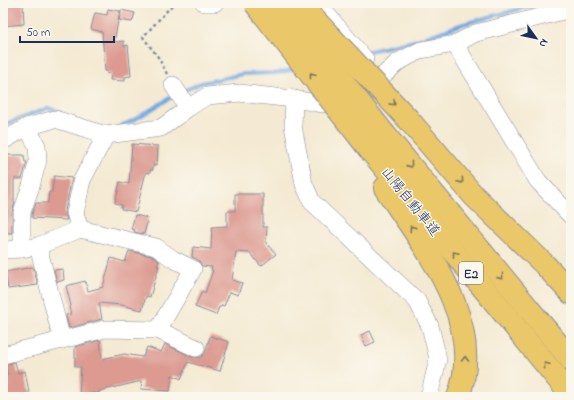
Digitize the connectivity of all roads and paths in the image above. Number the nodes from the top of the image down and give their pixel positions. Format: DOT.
graph roads {
  1 [pos="174,3"];
  2 [pos="204,3"];
  3 [pos="215,3"];
  4 [pos="255,3"];
  5 [pos="281,3"];
  6 [pos="299,3"];
  7 [pos="318,3"];
  8 [pos="571,9"];
  9 [pos="455,44"];
  10 [pos="381,78"];
  11 [pos="173,85"];
  12 [pos="294,99"];
  13 [pos="188,108"];
  14 [pos="27,127"];
  15 [pos="106,135"];
  16 [pos="3,141"];
  17 [pos="366,152"];
  18 [pos="571,216"];
  19 [pos="80,229"];
  20 [pos="30,248"];
  21 [pos="3,250"];
  22 [pos="545,265"];
  23 [pos="571,284"];
  24 [pos="571,293"];
  25 [pos="158,330"];
  26 [pos="62,340"];
  27 [pos="196,348"];
  28 [pos="3,355"];
  29 [pos="571,360"];
  30 [pos="571,395"];
  31 [pos="429,397"];
  32 [pos="458,397"];
  1 -- 11 [label="path"];
  2 -- 3 [label="street"];
  17 -- 4 [label="highway, 山陽自動車道 / E2, one-way, bridge"];
  5 -- 29 [label="highway, 山陽自動車道 / E2, one-way, bridge"];
  6 -- 22 [label="highway, one-way, bridge"];
  7 -- 10 [label="street"];
  8 -- 9 [label="street"];
  9 -- 10 [label="street"];
  9 -- 18 [label="street"];
  10 -- 12 [label="street"];
  11 -- 13 [label="street"];
  12 -- 13 [label="street"];
  12 -- 31 [label="street"];
  13 -- 15 [label="street"];
  14 -- 15 [label="street"];
  14 -- 16 [label="street"];
  14 -- 20 [label="street"];
  15 -- 19 [label="street"];
  30 -- 17 [label="highway, 山陽自動車道 / E2, one-way"];
  32 -- 17 [label="highway, one-way"];
  19 -- 20 [label="street"];
  19 -- 25 [label="street"];
  20 -- 21 [label="street"];
  20 -- 26 [label="street"];
  22 -- 23 [label="highway"];
  22 -- 24 [label="highway"];
  25 -- 26 [label="street"];
  25 -- 27 [label="street"];
  26 -- 28 [label="street"];
}
